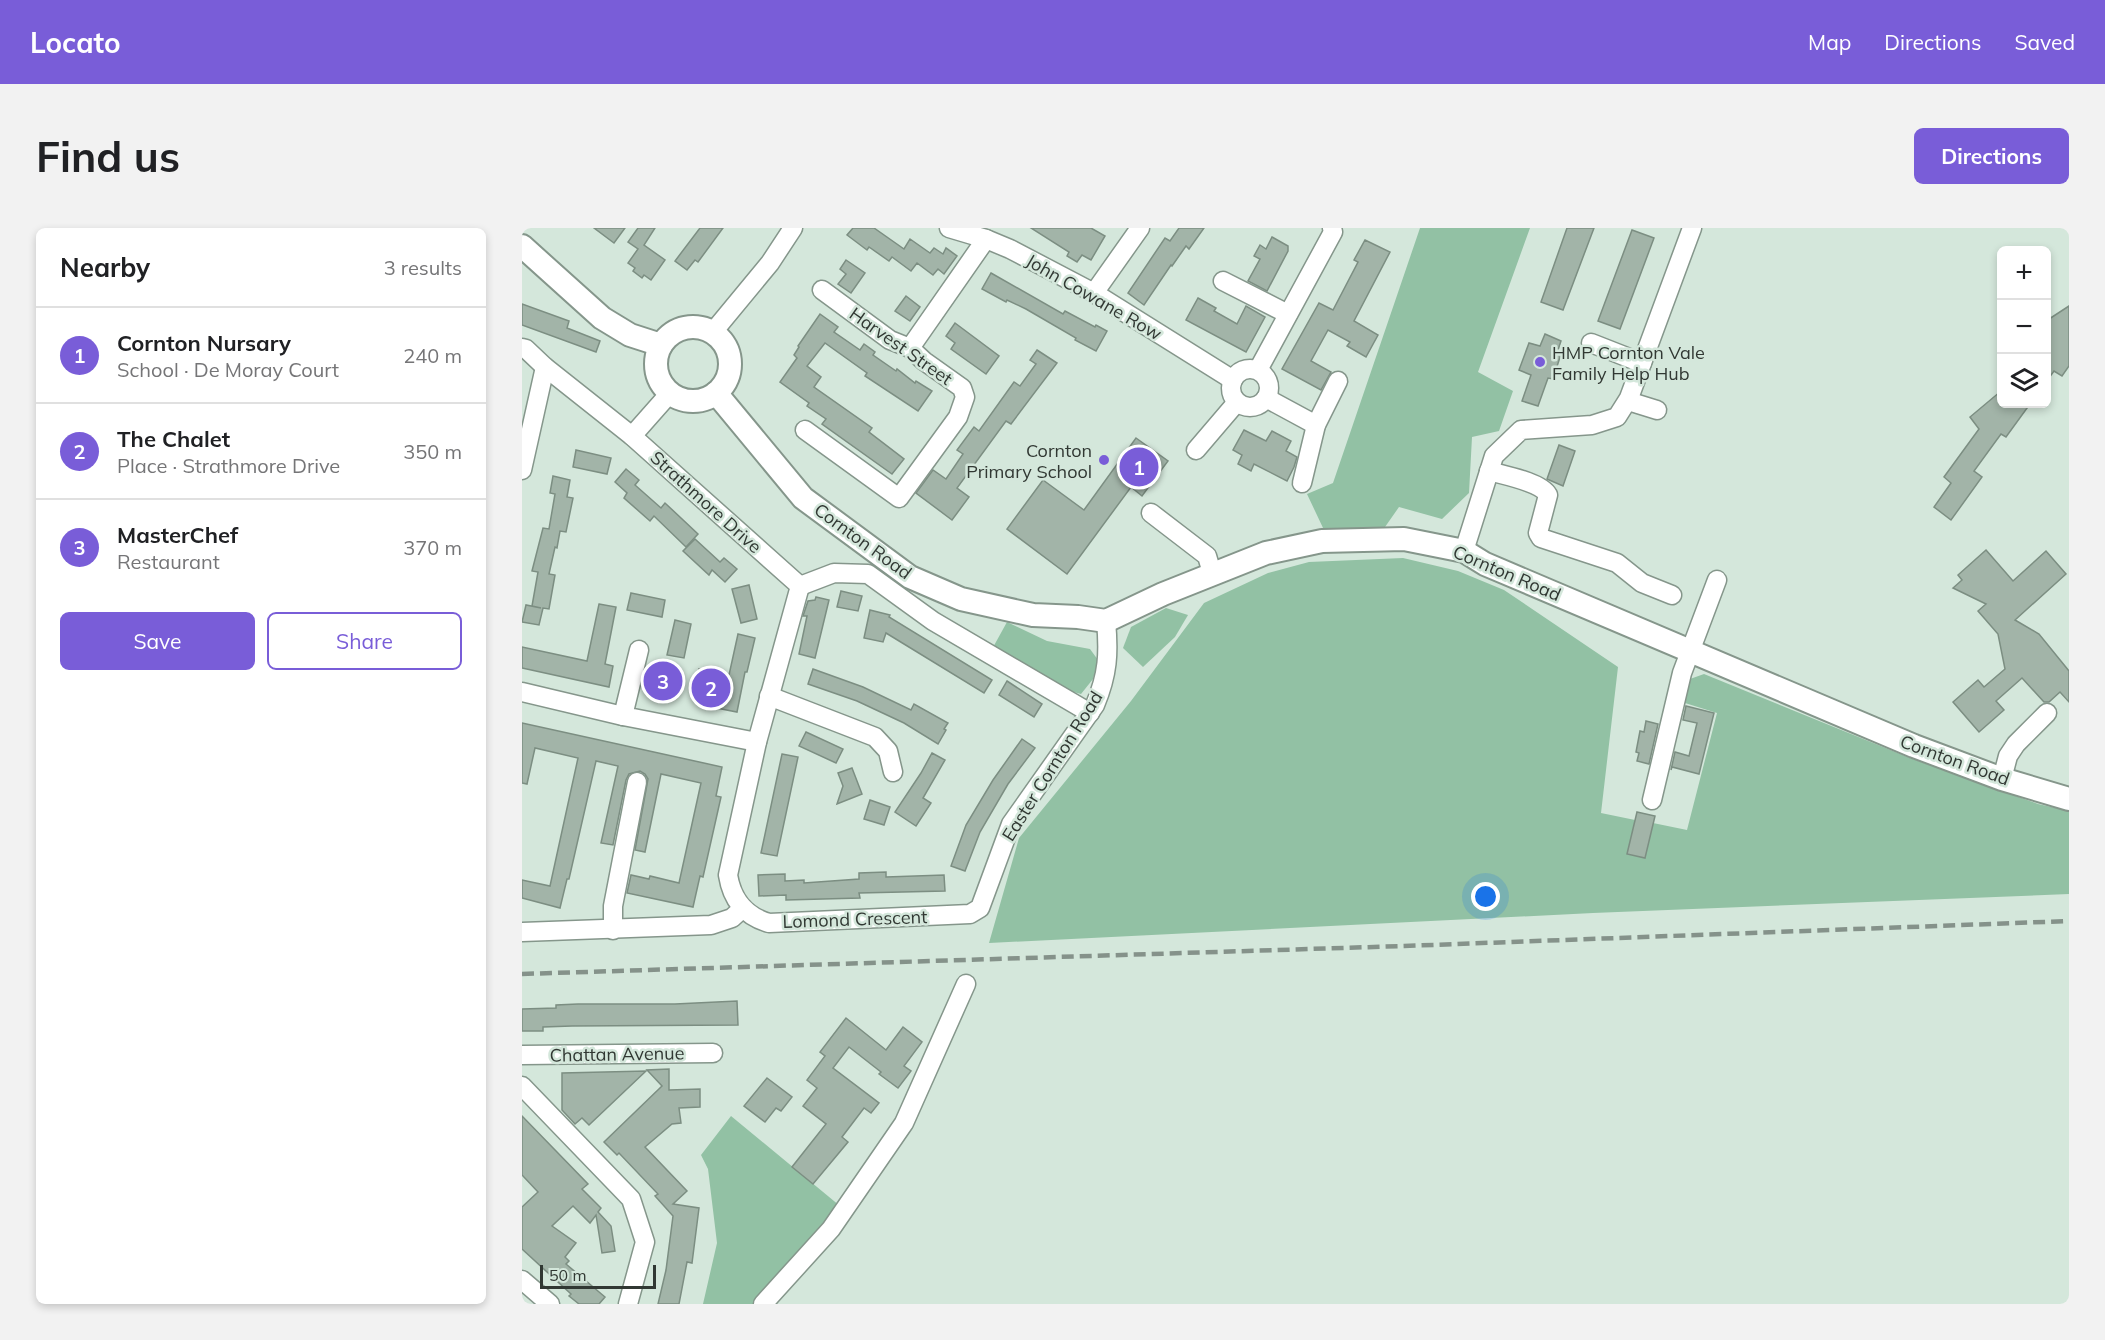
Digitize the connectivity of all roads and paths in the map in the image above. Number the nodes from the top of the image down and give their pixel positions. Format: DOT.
graph roads {
  1 [pos="793,228"];
  2 [pos="949,228"];
  3 [pos="1140,228"];
  4 [pos="1332,228"];
  5 [pos="1692,228"];
  6 [pos="986,238"];
  7 [pos="522,246"];
  8 [pos="1223,282"];
  9 [pos="822,290"];
  10 [pos="1094,293"];
  11 [pos="1288,314"];
  12 [pos="713,333"];
  13 [pos="1591,343"];
  14 [pos="661,345"];
  15 [pos="522,348"];
  16 [pos="910,348"];
  17 [pos="1642,363"];
  18 [pos="545,367"];
  19 [pos="1258,370"];
  20 [pos="1233,380"];
  21 [pos="1338,381"];
  22 [pos="670,393"];
  23 [pos="716,393"];
  24 [pos="1266,398"];
  25 [pos="1628,401"];
  26 [pos="1237,402"];
  27 [pos="1657,410"];
  28 [pos="1316,425"];
  29 [pos="805,430"];
  30 [pos="632,436"];
  31 [pos="1196,450"];
  32 [pos="522,470"];
  33 [pos="1489,471"];
  34 [pos="1302,483"];
  35 [pos="1151,513"];
  36 [pos="1464,551"];
  37 [pos="1212,573"];
  38 [pos="1717,580"];
  39 [pos="800,585"];
  40 [pos="1672,595"];
  41 [pos="1106,621"];
  42 [pos="639,650"];
  43 [pos="1690,652"];
  44 [pos="522,692"];
  45 [pos="770,696"];
  46 [pos="1089,713"];
  47 [pos="2047,713"];
  48 [pos="623,716"];
  49 [pos="757,742"];
  50 [pos="893,772"];
  51 [pos="2002,779"];
  52 [pos="637,782"];
  53 [pos="2069,799"];
  54 [pos="1652,800"];
  55 [pos="743,908"];
  56 [pos="980,908"];
  57 [pos="614,930"];
  58 [pos="522,932"];
  59 [pos="966,984"];
  60 [pos="713,1053"];
  61 [pos="522,1055"];
  62 [pos="522,1086"];
  63 [pos="522,1280"];
  64 [pos="550,1304"];
  65 [pos="628,1304"];
  66 [pos="763,1304"];
  1 -- 12 [label="street"];
  2 -- 6 [label="street, John Cowane Row"];
  3 -- 10 [label="street"];
  4 -- 11 [label="street"];
  5 -- 17 [label="street"];
  6 -- 10 [label="street, John Cowane Row"];
  6 -- 16 [label="street"];
  7 -- 14 [label="main road"];
  8 -- 11 [label="street"];
  9 -- 16 [label="street, Harvest Street"];
  10 -- 20 [label="street, John Cowane Row"];
  11 -- 19 [label="street"];
  12 -- 14 [label="main road"];
  12 -- 23 [label="main road"];
  13 -- 17 [label="street"];
  14 -- 22 [label="main road"];
  15 -- 18 [label="street, Strathmore Drive"];
  16 -- 29 [label="street, Harvest Street"];
  17 -- 25 [label="street"];
  18 -- 30 [label="street, Strathmore Drive"];
  18 -- 32 [label="street"];
  19 -- 20 [label="street"];
  19 -- 24 [label="street"];
  20 -- 26 [label="street"];
  21 -- 28 [label="street"];
  22 -- 23 [label="main road"];
  22 -- 30 [label="street"];
  23 -- 41 [label="main road, Cornton Road"];
  24 -- 26 [label="street"];
  24 -- 28 [label="street"];
  25 -- 27 [label="street"];
  25 -- 33 [label="street"];
  26 -- 31 [label="street"];
  28 -- 34 [label="street"];
  30 -- 39 [label="street, Strathmore Drive"];
  33 -- 36 [label="street"];
  33 -- 40 [label="street"];
  35 -- 37 [label="street"];
  36 -- 37 [label="main road, Cornton Road"];
  36 -- 43 [label="main road, Cornton Road"];
  37 -- 41 [label="main road, Cornton Road"];
  38 -- 43 [label="street"];
  39 -- 45 [label="street"];
  39 -- 46 [label="street"];
  41 -- 46 [label="street, Easter Cornton Road"];
  42 -- 48 [label="street"];
  43 -- 51 [label="main road, Cornton Road"];
  43 -- 54 [label="street"];
  44 -- 48 [label="street"];
  45 -- 49 [label="street"];
  45 -- 50 [label="street"];
  46 -- 56 [label="street, Easter Cornton Road"];
  47 -- 51 [label="street"];
  48 -- 49 [label="street"];
  49 -- 55 [label="street"];
  51 -- 53 [label="main road, Cornton Road"];
  52 -- 57 [label="street"];
  55 -- 56 [label="street, Lomond Crescent"];
  55 -- 57 [label="street"];
  57 -- 58 [label="street"];
  59 -- 66 [label="street"];
  60 -- 61 [label="street, Chattan Avenue"];
  62 -- 65 [label="street"];
  63 -- 64 [label="street"];
}
